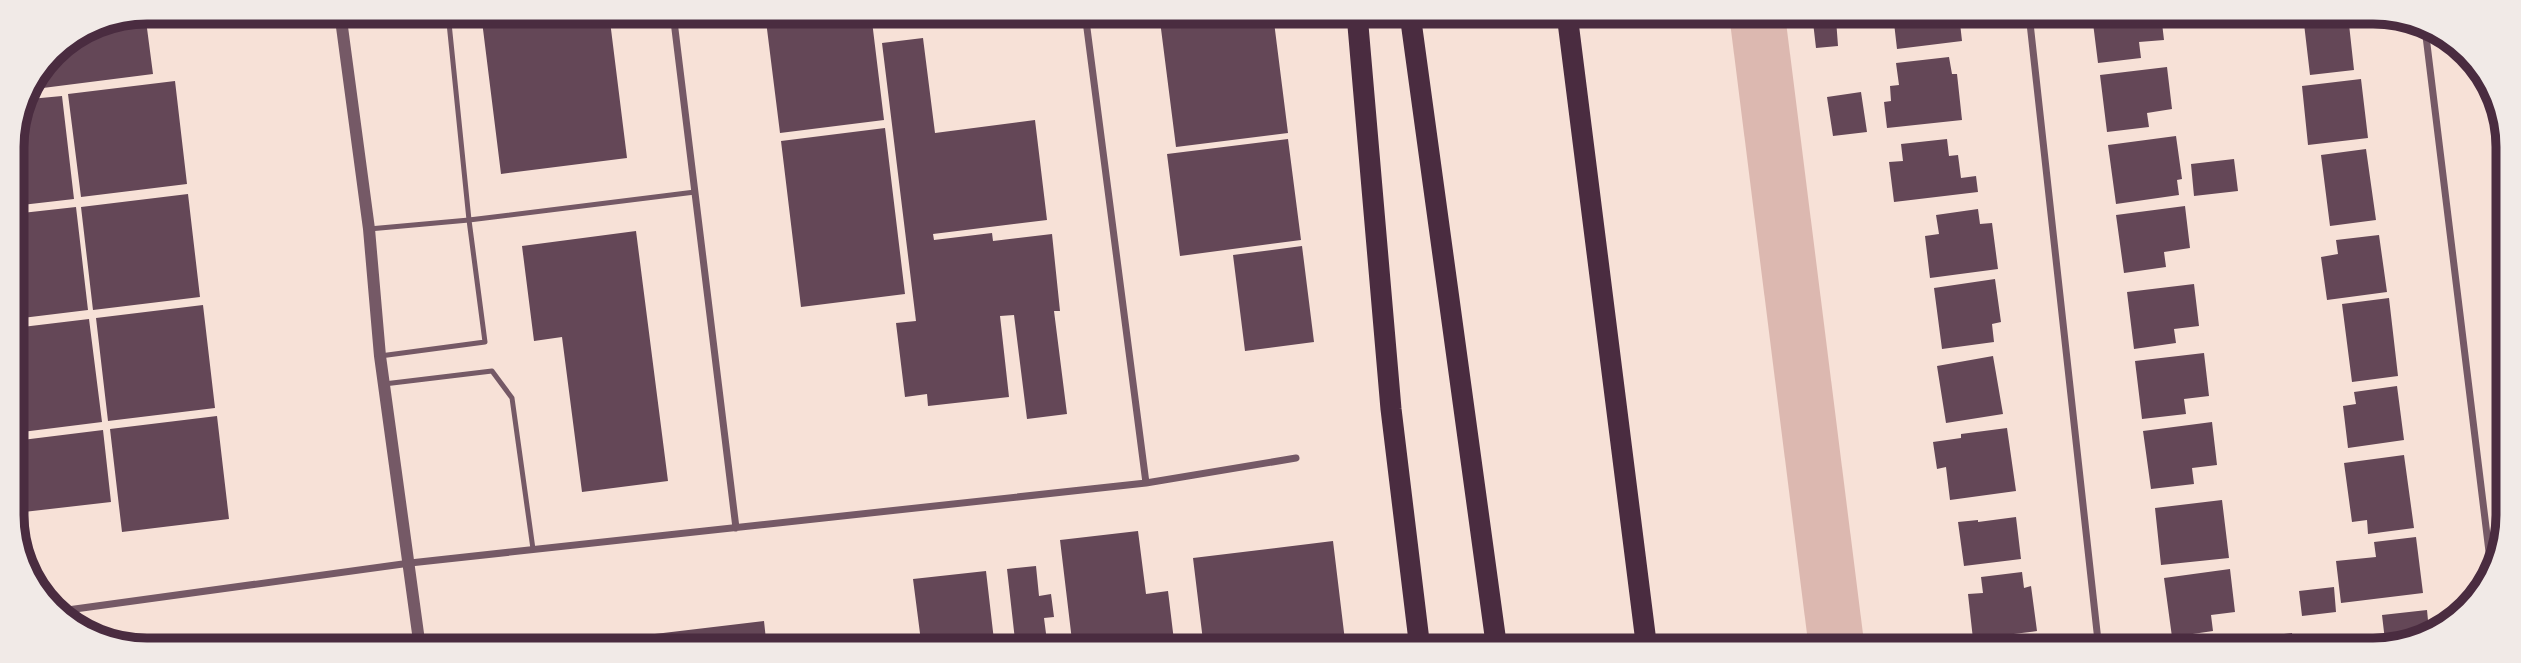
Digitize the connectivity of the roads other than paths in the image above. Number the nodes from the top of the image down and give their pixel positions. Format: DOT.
graph roads {
  1 [pos="342,24"];
  2 [pos="449,24"];
  3 [pos="674,24"];
  4 [pos="1086,24"];
  5 [pos="1358,24"];
  6 [pos="1411,24"];
  7 [pos="1568,24"];
  8 [pos="2030,24"];
  9 [pos="2426,37"];
  10 [pos="695,192"];
  11 [pos="468,220"];
  12 [pos="369,229"];
  13 [pos="380,356"];
  14 [pos="384,384"];
  15 [pos="1296,458"];
  16 [pos="1146,482"];
  17 [pos="736,528"];
  18 [pos="533,550"];
  19 [pos="2489,555"];
  20 [pos="410,563"];
  21 [pos="69,610"];
  22 [pos="419,638"];
  23 [pos="1419,638"];
  24 [pos="1495,638"];
  25 [pos="1645,638"];
  26 [pos="2098,638"];
  1 -- 12 [label="street"];
  2 -- 11 [label="lane"];
  3 -- 10 [label="street"];
  4 -- 16 [label="street"];
  5 -- 23 [label="highway"];
  6 -- 24 [label="highway"];
  7 -- 25 [label="highway"];
  8 -- 26 [label="street"];
  9 -- 19 [label="street"];
  10 -- 11 [label="lane"];
  10 -- 17 [label="street"];
  11 -- 12 [label="lane"];
  11 -- 13 [label="lane"];
  12 -- 13 [label="street"];
  13 -- 14 [label="street"];
  14 -- 18 [label="lane"];
  14 -- 20 [label="street"];
  15 -- 16 [label="street"];
  16 -- 17 [label="street"];
  17 -- 18 [label="street"];
  18 -- 20 [label="street"];
  20 -- 21 [label="street"];
  20 -- 22 [label="street"];
}
